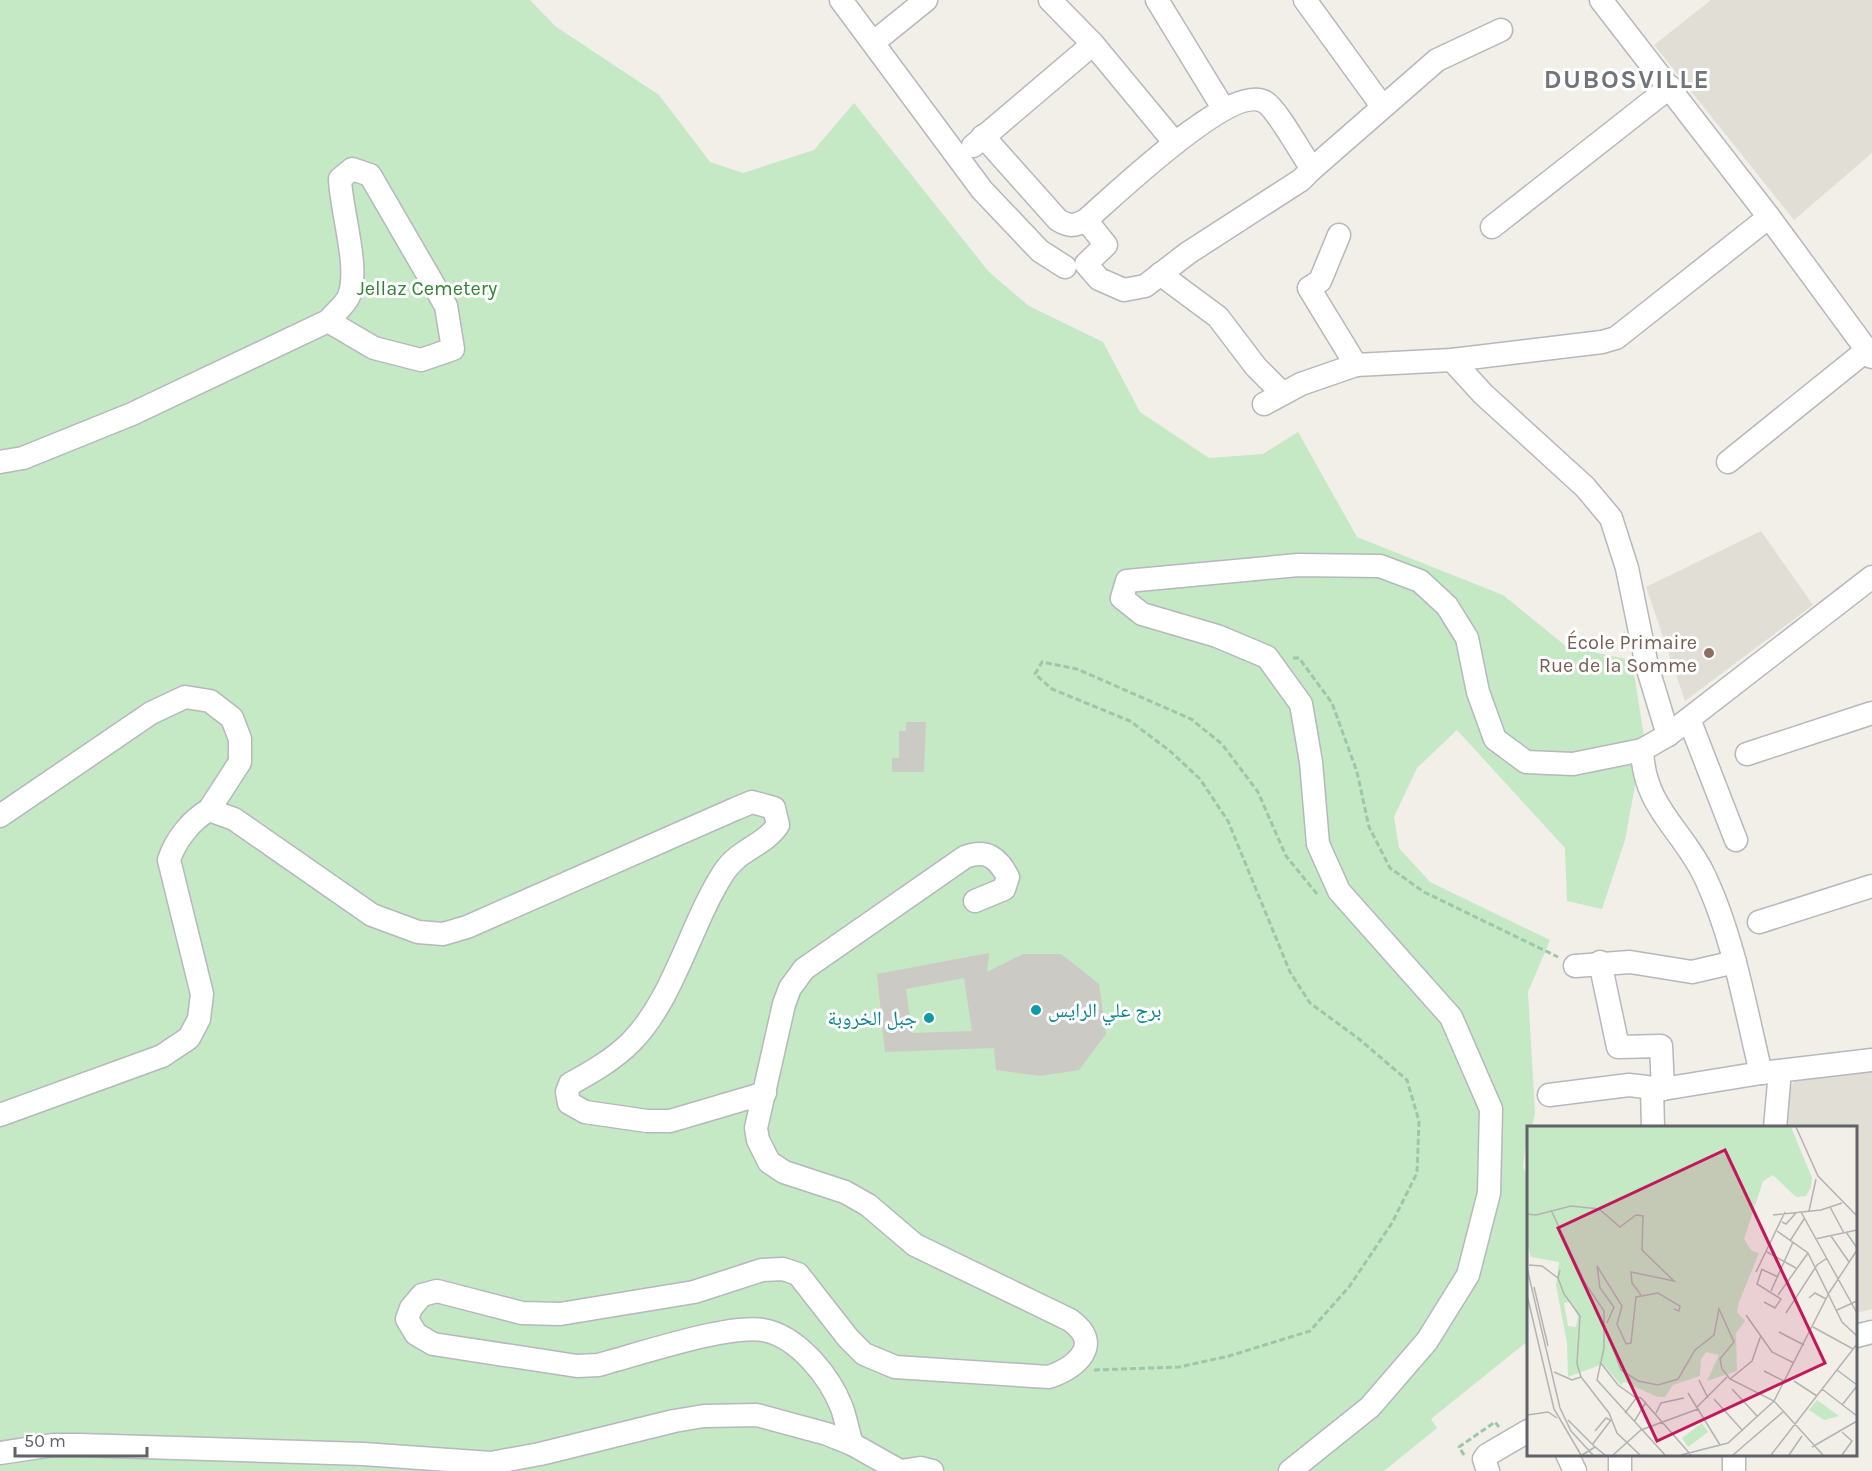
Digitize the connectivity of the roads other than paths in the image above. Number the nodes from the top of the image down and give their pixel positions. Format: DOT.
graph roads {
  1 [pos="841,0"];
  2 [pos="926,0"];
  3 [pos="1050,0"];
  4 [pos="1156,0"];
  5 [pos="1305,0"];
  6 [pos="1601,0"];
  7 [pos="1501,30"];
  8 [pos="874,42"];
  9 [pos="1093,44"];
  10 [pos="1670,87"];
  11 [pos="1382,106"];
  12 [pos="1223,108"];
  13 [pos="983,136"];
  14 [pos="1175,143"];
  15 [pos="959,159"];
  16 [pos="1312,170"];
  17 [pos="1768,217"];
  18 [pos="1086,220"];
  19 [pos="1492,227"];
  20 [pos="1339,235"];
  21 [pos="1065,267"];
  22 [pos="1160,274"];
  23 [pos="328,321"];
  24 [pos="1869,353"];
  25 [pos="1452,360"];
  26 [pos="1356,365"];
  27 [pos="0,462"];
  28 [pos="1728,462"];
  29 [pos="1872,577"];
  30 [pos="1872,713"];
  31 [pos="1689,719"];
  32 [pos="1668,735"];
  33 [pos="1642,750"];
  34 [pos="1747,754"];
  35 [pos="208,810"];
  36 [pos="0,816"];
  37 [pos="1736,840"];
  38 [pos="1872,886"];
  39 [pos="975,901"];
  40 [pos="1759,922"];
  41 [pos="1600,962"];
  42 [pos="1735,962"];
  43 [pos="1575,966"];
  44 [pos="1872,1060"];
  45 [pos="1770,1072"];
  46 [pos="1658,1088"];
  47 [pos="765,1093"];
  48 [pos="1549,1095"];
  49 [pos="0,1113"];
  50 [pos="1653,1126"];
  51 [pos="1775,1126"];
  52 [pos="1872,1332"];
  53 [pos="1857,1336"];
  54 [pos="1527,1432"];
  55 [pos="852,1444"];
  56 [pos="0,1453"];
  57 [pos="1568,1456"];
  58 [pos="901,1471"];
  59 [pos="932,1471"];
  60 [pos="1290,1471"];
  61 [pos="1488,1471"];
  62 [pos="1575,1471"];
  1 -- 8 [label="street"];
  2 -- 8 [label="street"];
  3 -- 9 [label="street"];
  4 -- 12 [label="street"];
  5 -- 11 [label="street"];
  6 -- 10 [label="street"];
  7 -- 11 [label="street"];
  8 -- 15 [label="street"];
  9 -- 13 [label="street"];
  9 -- 14 [label="street"];
  10 -- 17 [label="street"];
  10 -- 19 [label="street"];
  11 -- 16 [label="street"];
  12 -- 14 [label="street"];
  12 -- 16 [label="street"];
  13 -- 15 [label="street"];
  13 -- 18 [label="street"];
  14 -- 18 [label="street"];
  15 -- 21 [label="street"];
  16 -- 22 [label="street"];
  17 -- 24 [label="street"];
  17 -- 25 [label="street"];
  18 -- 22 [label="street"];
  20 -- 26 [label="street"];
  22 -- 26 [label="street"];
  23 -- 23 [label="street"];
  23 -- 27 [label="street"];
  24 -- 28 [label="street"];
  25 -- 26 [label="street"];
  25 -- 32 [label="street"];
  29 -- 31 [label="street"];
  30 -- 34 [label="street"];
  31 -- 32 [label="street"];
  31 -- 37 [label="street"];
  32 -- 33 [label="street"];
  33 -- 42 [label="street"];
  33 -- 60 [label="street"];
  35 -- 36 [label="street"];
  35 -- 47 [label="street"];
  35 -- 49 [label="street"];
  38 -- 40 [label="street"];
  39 -- 47 [label="street"];
  41 -- 42 [label="street"];
  41 -- 43 [label="street"];
  41 -- 46 [label="street"];
  42 -- 45 [label="street"];
  44 -- 45 [label="street"];
  45 -- 46 [label="street"];
  45 -- 51 [label="street"];
  46 -- 48 [label="street"];
  46 -- 50 [label="street"];
  47 -- 55 [label="street"];
  52 -- 53 [label="street"];
  54 -- 61 [label="street"];
  55 -- 56 [label="street"];
  55 -- 58 [label="street"];
  57 -- 62 [label="street"];
  58 -- 59 [label="street"];
}
